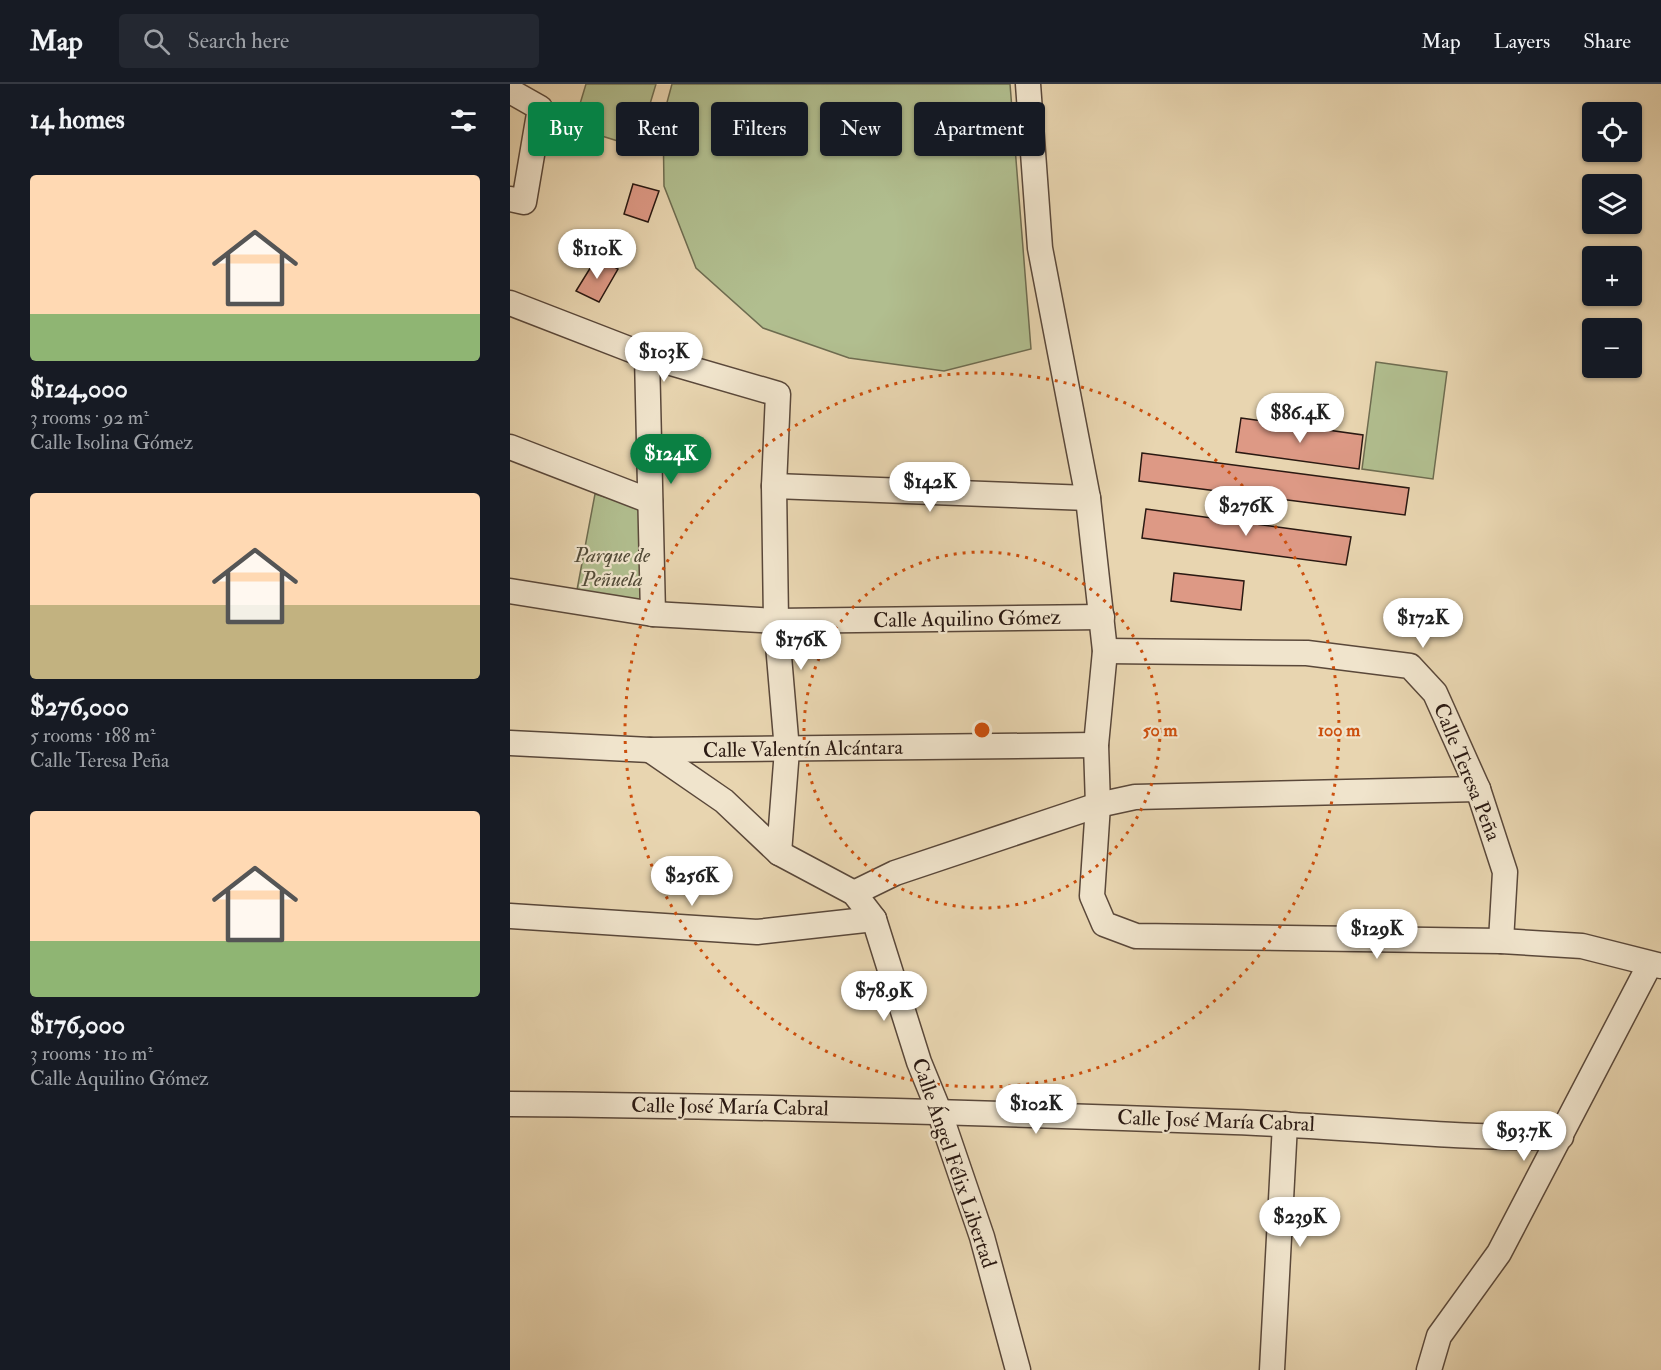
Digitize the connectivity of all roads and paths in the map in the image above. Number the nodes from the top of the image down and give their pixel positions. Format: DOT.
graph roads {
  1 [pos="1028,84"];
  2 [pos="510,91"];
  3 [pos="510,198"];
  4 [pos="510,303"];
  5 [pos="647,356"];
  6 [pos="510,447"];
  7 [pos="774,486"];
  8 [pos="1088,498"];
  9 [pos="650,501"];
  10 [pos="510,591"];
  11 [pos="653,614"];
  12 [pos="1102,617"];
  13 [pos="776,621"];
  14 [pos="1106,651"];
  15 [pos="510,743"];
  16 [pos="1096,745"];
  17 [pos="650,750"];
  18 [pos="787,750"];
  19 [pos="1478,789"];
  20 [pos="1098,805"];
  21 [pos="779,853"];
  22 [pos="854,893"];
  23 [pos="510,916"];
  24 [pos="874,920"];
  25 [pos="1501,941"];
  26 [pos="1656,965"];
  27 [pos="510,1104"];
  28 [pos="939,1111"];
  29 [pos="1285,1124"];
  30 [pos="1561,1137"];
  31 [pos="1018,1370"];
  32 [pos="1272,1370"];
  33 [pos="1429,1370"];
  1 -- 8 [label="street"];
  2 -- 3 [label="street"];
  4 -- 5 [label="street"];
  5 -- 7 [label="street"];
  5 -- 9 [label="street"];
  6 -- 9 [label="street"];
  7 -- 8 [label="street"];
  7 -- 13 [label="street"];
  8 -- 12 [label="street"];
  9 -- 11 [label="street"];
  10 -- 11 [label="street, Calle Aquilino Gómez"];
  11 -- 13 [label="street, Calle Aquilino Gómez"];
  12 -- 13 [label="street, Calle Aquilino Gómez"];
  12 -- 14 [label="street"];
  13 -- 18 [label="street"];
  14 -- 16 [label="street"];
  14 -- 19 [label="street, Calle Teresa Peña"];
  15 -- 17 [label="street, Calle Valentín Alcántara"];
  16 -- 18 [label="street, Calle Valentín Alcántara"];
  16 -- 20 [label="street"];
  17 -- 18 [label="street, Calle Valentín Alcántara"];
  17 -- 21 [label="street, Calle Ángel Félix Libertad"];
  18 -- 21 [label="street"];
  19 -- 20 [label="street"];
  19 -- 25 [label="street, Calle Teresa Peña"];
  20 -- 22 [label="street"];
  20 -- 25 [label="street"];
  21 -- 22 [label="street, Calle Ángel Félix Libertad"];
  22 -- 24 [label="street, Calle Ángel Félix Libertad"];
  23 -- 24 [label="street"];
  24 -- 28 [label="street, Calle Ángel Félix Libertad"];
  25 -- 26 [label="street"];
  26 -- 30 [label="street"];
  27 -- 28 [label="street, Calle José María Cabral"];
  28 -- 29 [label="street, Calle José María Cabral"];
  28 -- 31 [label="street, Calle Ángel Félix Libertad"];
  29 -- 30 [label="street, Calle José María Cabral"];
  29 -- 32 [label="street"];
  30 -- 33 [label="street"];
}
